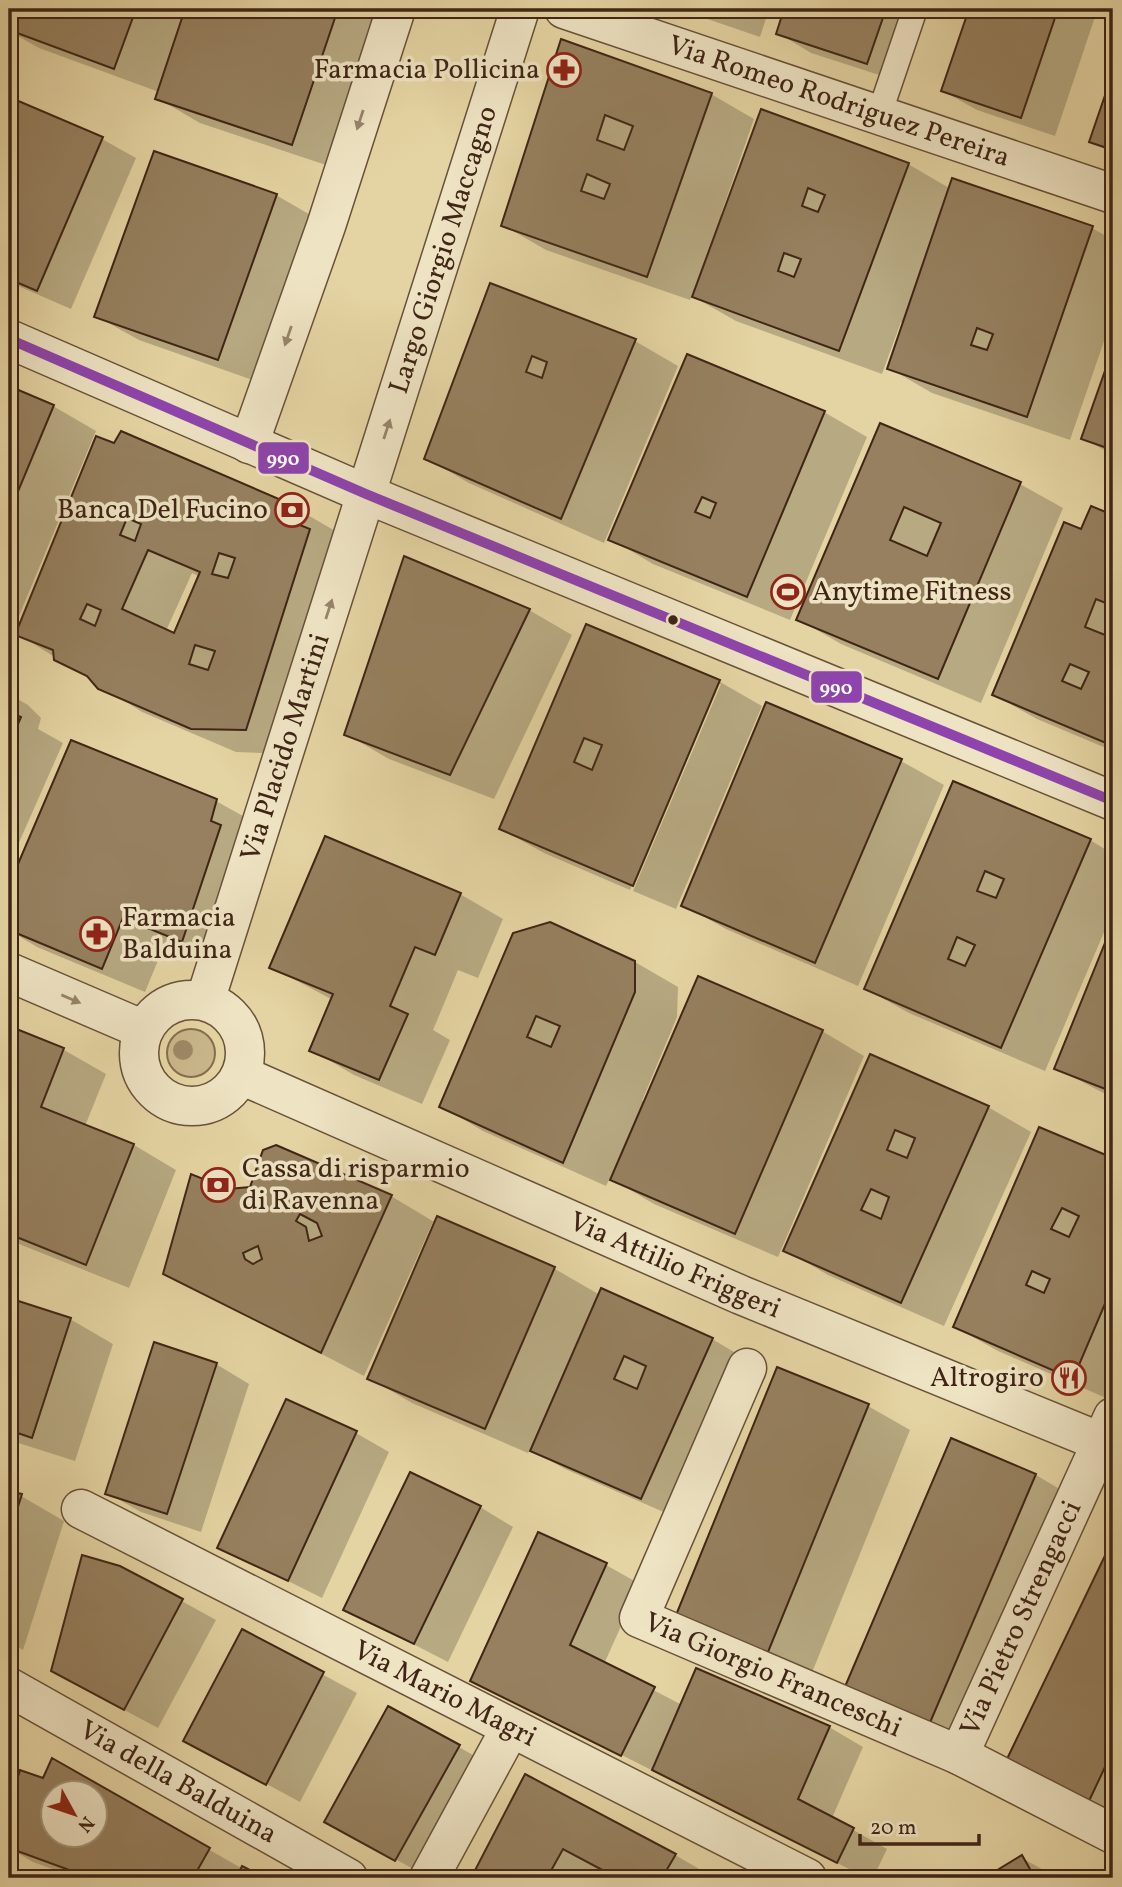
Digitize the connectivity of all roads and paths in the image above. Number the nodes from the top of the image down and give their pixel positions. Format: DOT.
graph roads {
  1 [pos="396,9"];
  2 [pos="520,9"];
  3 [pos="564,9"];
  4 [pos="915,9"];
  5 [pos="880,116"];
  6 [pos="1113,194"];
  7 [pos="9,339"];
  8 [pos="249,444"];
  9 [pos="366,494"];
  10 [pos="1113,801"];
  11 [pos="9,972"];
  12 [pos="205,1001"];
  13 [pos="144,1030"];
  14 [pos="241,1074"];
  15 [pos="747,1368"];
  16 [pos="1110,1436"];
  17 [pos="81,1509"];
  18 [pos="9,1687"];
  19 [pos="510,1728"];
  20 [pos="959,1755"];
  21 [pos="1113,1833"];
  22 [pos="348,1878"];
  23 [pos="429,1878"];
  24 [pos="807,1878"];
  1 -- 8 [label="street, one-way"];
  9 -- 2 [label="street, Largo Giorgio Maccagno, one-way"];
  3 -- 5 [label="street, Via Romeo Rodriguez Pereira"];
  4 -- 5 [label="lane"];
  5 -- 6 [label="street, Via Romeo Rodriguez Pereira"];
  7 -- 8 [label="street"];
  8 -- 9 [label="street"];
  9 -- 10 [label="street"];
  12 -- 9 [label="street, Via Placido Martini, one-way"];
  11 -- 13 [label="street, one-way"];
  12 -- 13 [label="street"];
  12 -- 14 [label="street"];
  13 -- 14 [label="street"];
  14 -- 16 [label="street, Via Attilio Friggeri"];
  15 -- 20 [label="street, Via Giorgio Franceschi"];
  16 -- 20 [label="street, Via Pietro Strengacci"];
  17 -- 19 [label="street, Via Mario Magri"];
  18 -- 22 [label="street, Via della Balduina"];
  19 -- 23 [label="street"];
  19 -- 24 [label="street, Via Mario Magri"];
  20 -- 21 [label="street, Via Giorgio Franceschi"];
}
